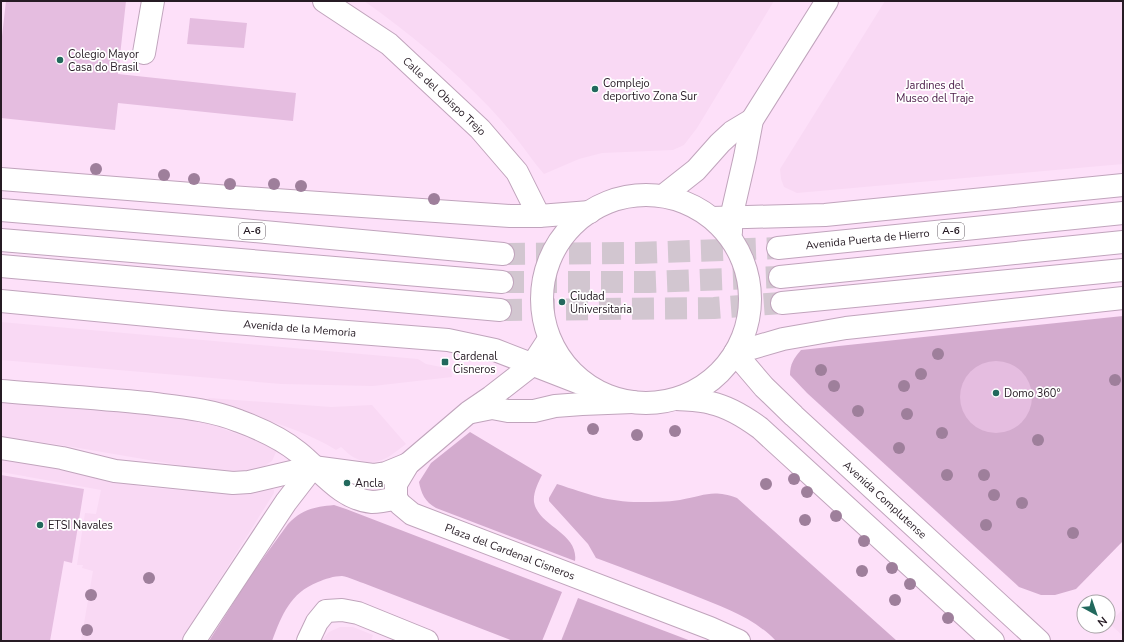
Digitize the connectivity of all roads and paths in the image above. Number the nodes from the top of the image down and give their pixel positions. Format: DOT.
graph roads {
  1 [pos="153,1"];
  2 [pos="324,1"];
  3 [pos="827,1"];
  4 [pos="144,53"];
  5 [pos="752,120"];
  6 [pos="1,179"];
  7 [pos="1123,185"];
  8 [pos="663,196"];
  9 [pos="1,210"];
  10 [pos="590,212"];
  11 [pos="1123,213"];
  12 [pos="539,216"];
  13 [pos="722,218"];
  14 [pos="1,240"];
  15 [pos="1123,242"];
  16 [pos="778,248"];
  17 [pos="503,254"];
  18 [pos="1,266"];
  19 [pos="1123,270"];
  20 [pos="780,277"];
  21 [pos="502,282"];
  22 [pos="1123,298"];
  23 [pos="1,301"];
  24 [pos="782,303"];
  25 [pos="500,310"];
  26 [pos="549,338"];
  27 [pos="735,353"];
  28 [pos="532,365"];
  29 [pos="590,388"];
  30 [pos="1,391"];
  31 [pos="677,399"];
  32 [pos="633,402"];
  33 [pos="469,412"];
  34 [pos="1,448"];
  35 [pos="408,464"];
  36 [pos="313,467"];
  37 [pos="396,498"];
  38 [pos="194,641"];
  39 [pos="308,641"];
  40 [pos="428,641"];
  41 [pos="739,641"];
  42 [pos="994,641"];
  43 [pos="1039,641"];
  1 -- 4 [label="main road"];
  2 -- 12 [label="main road, Calle del Obispo Trejo"];
  3 -- 5 [label="main road"];
  5 -- 8 [label="main road"];
  5 -- 13 [label="main road"];
  6 -- 12 [label="main road"];
  7 -- 13 [label="main road"];
  8 -- 10 [label="main road"];
  8 -- 13 [label="main road"];
  9 -- 17 [label="main road, A-6"];
  10 -- 12 [label="main road"];
  10 -- 26 [label="main road"];
  11 -- 16 [label="main road, Avenida Puerta de Hierro / A-6"];
  13 -- 27 [label="main road"];
  14 -- 21 [label="main road"];
  15 -- 20 [label="main road"];
  18 -- 25 [label="main road"];
  19 -- 24 [label="main road"];
  22 -- 27 [label="main road"];
  23 -- 28 [label="main road, Avenida de la Memoria"];
  26 -- 28 [label="main road"];
  26 -- 29 [label="main road"];
  27 -- 31 [label="main road"];
  27 -- 43 [label="main road, Avenida Complutense"];
  28 -- 29 [label="main road, Avenida de la Memoria"];
  28 -- 33 [label="main road"];
  29 -- 32 [label="main road"];
  30 -- 36 [label="main road"];
  31 -- 32 [label="main road"];
  31 -- 42 [label="main road"];
  32 -- 33 [label="main road"];
  33 -- 35 [label="main road"];
  34 -- 36 [label="main road"];
  35 -- 36 [label="main road"];
  35 -- 37 [label="main road"];
  36 -- 37 [label="main road"];
  36 -- 38 [label="main road"];
  37 -- 41 [label="main road, Plaza del Cardenal Cisneros"];
  39 -- 40 [label="main road"];
}
